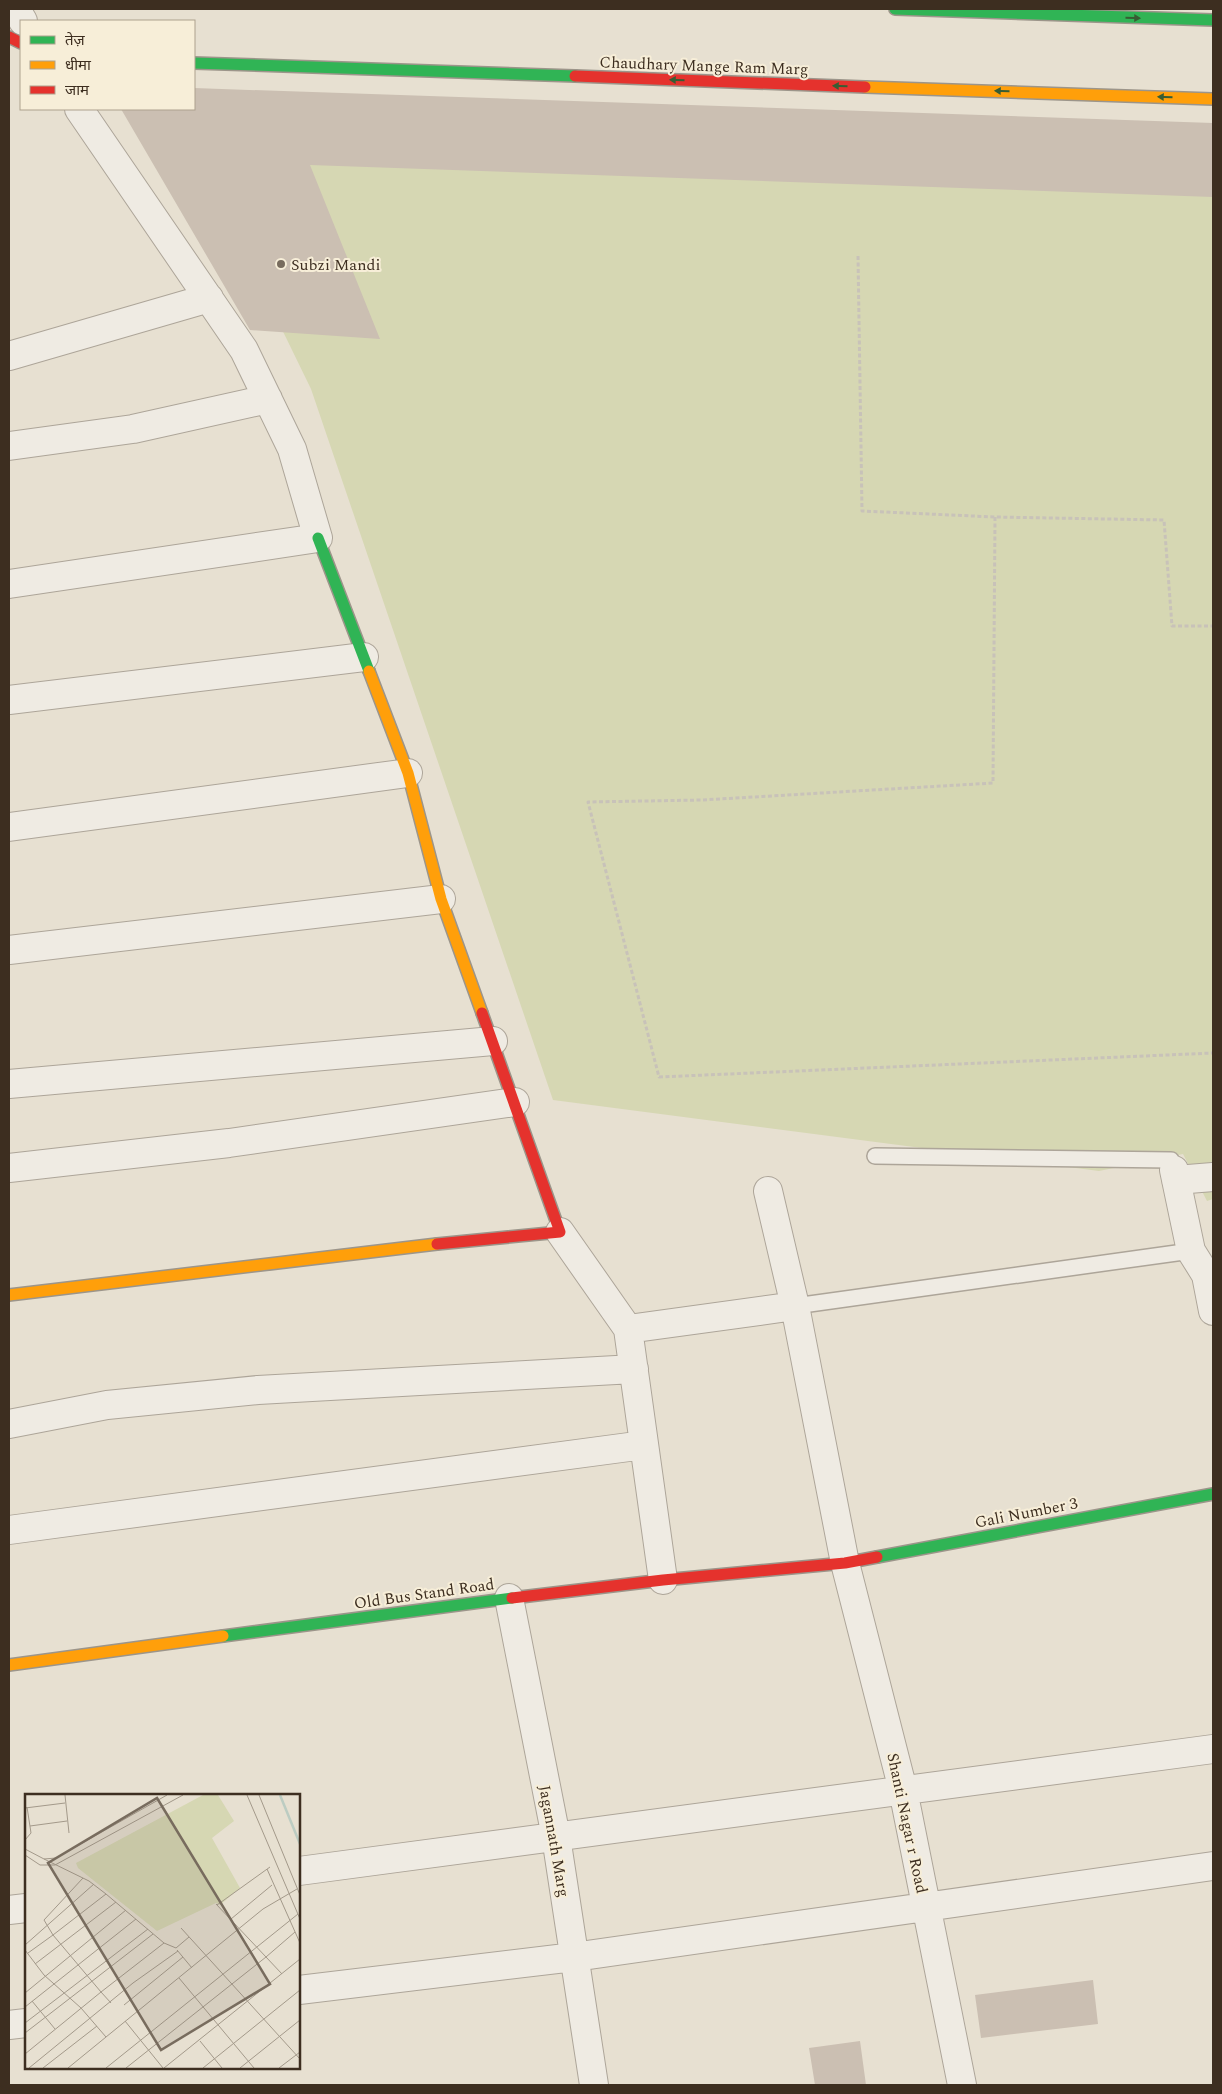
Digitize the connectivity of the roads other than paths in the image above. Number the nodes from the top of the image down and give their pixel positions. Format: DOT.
graph roads {
  1 [pos="16,9"];
  2 [pos="895,9"];
  3 [pos="22,20"];
  4 [pos="1213,20"];
  5 [pos="195,63"];
  6 [pos="1213,99"];
  7 [pos="80,110"];
  8 [pos="209,298"];
  9 [pos="9,356"];
  10 [pos="268,399"];
  11 [pos="9,446"];
  12 [pos="318,538"];
  13 [pos="9,584"];
  14 [pos="364,657"];
  15 [pos="9,700"];
  16 [pos="408,773"];
  17 [pos="9,827"];
  18 [pos="441,899"];
  19 [pos="9,950"];
  20 [pos="493,1041"];
  21 [pos="9,1084"];
  22 [pos="514,1102"];
  23 [pos="875,1156"];
  24 [pos="9,1168"];
  25 [pos="1175,1175"];
  26 [pos="1213,1177"];
  27 [pos="768,1191"];
  28 [pos="560,1232"];
  29 [pos="1191,1251"];
  30 [pos="9,1295"];
  31 [pos="795,1306"];
  32 [pos="1213,1311"];
  33 [pos="628,1329"];
  34 [pos="634,1369"];
  35 [pos="9,1424"];
  36 [pos="644,1445"];
  37 [pos="1213,1494"];
  38 [pos="9,1530"];
  39 [pos="845,1563"];
  40 [pos="663,1580"];
  41 [pos="509,1598"];
  42 [pos="9,1665"];
  43 [pos="1213,1749"];
  44 [pos="903,1790"];
  45 [pos="556,1837"];
  46 [pos="1213,1866"];
  47 [pos="300,1871"];
  48 [pos="926,1907"];
  49 [pos="25,1908"];
  50 [pos="9,1910"];
  51 [pos="574,1957"];
  52 [pos="300,1990"];
  53 [pos="25,2023"];
  54 [pos="9,2025"];
  55 [pos="594,2085"];
  56 [pos="962,2085"];
  1 -- 3 [label="street"];
  2 -- 4 [label="street, one-way"];
  6 -- 5 [label="street, Chaudhary Mange Ram Marg, one-way"];
  7 -- 8 [label="street"];
  8 -- 9 [label="street"];
  8 -- 10 [label="street"];
  10 -- 11 [label="street"];
  10 -- 12 [label="street"];
  12 -- 13 [label="street"];
  12 -- 14 [label="street"];
  14 -- 15 [label="street"];
  14 -- 16 [label="street"];
  16 -- 17 [label="street"];
  16 -- 18 [label="street"];
  18 -- 19 [label="street"];
  18 -- 20 [label="street"];
  20 -- 21 [label="street"];
  20 -- 22 [label="street"];
  22 -- 24 [label="street"];
  22 -- 28 [label="street"];
  23 -- 25 [label="lane"];
  25 -- 26 [label="street"];
  25 -- 29 [label="street"];
  27 -- 31 [label="street, Shanti Nagar r Road"];
  28 -- 30 [label="street"];
  28 -- 33 [label="street"];
  29 -- 31 [label="lane"];
  29 -- 32 [label="street"];
  31 -- 33 [label="street"];
  31 -- 39 [label="street, Shanti Nagar r Road"];
  33 -- 34 [label="street"];
  34 -- 35 [label="street"];
  34 -- 36 [label="street"];
  36 -- 38 [label="street"];
  36 -- 40 [label="street"];
  37 -- 39 [label="street, Gali Number 3"];
  39 -- 40 [label="street, Old Bus Stand Road"];
  39 -- 44 [label="street, Shanti Nagar r Road"];
  40 -- 41 [label="street, Old Bus Stand Road"];
  41 -- 42 [label="street, Old Bus Stand Road"];
  41 -- 45 [label="street, Jagannath Marg"];
  43 -- 44 [label="street"];
  44 -- 45 [label="street"];
  44 -- 48 [label="street, Shanti Nagar r Road"];
  45 -- 47 [label="street"];
  45 -- 51 [label="street, Jagannath Marg"];
  46 -- 48 [label="street"];
  48 -- 51 [label="street"];
  48 -- 56 [label="street, Shanti Nagar r Road"];
  49 -- 50 [label="street"];
  51 -- 52 [label="street"];
  51 -- 55 [label="street, Jagannath Marg"];
  53 -- 54 [label="street"];
}
